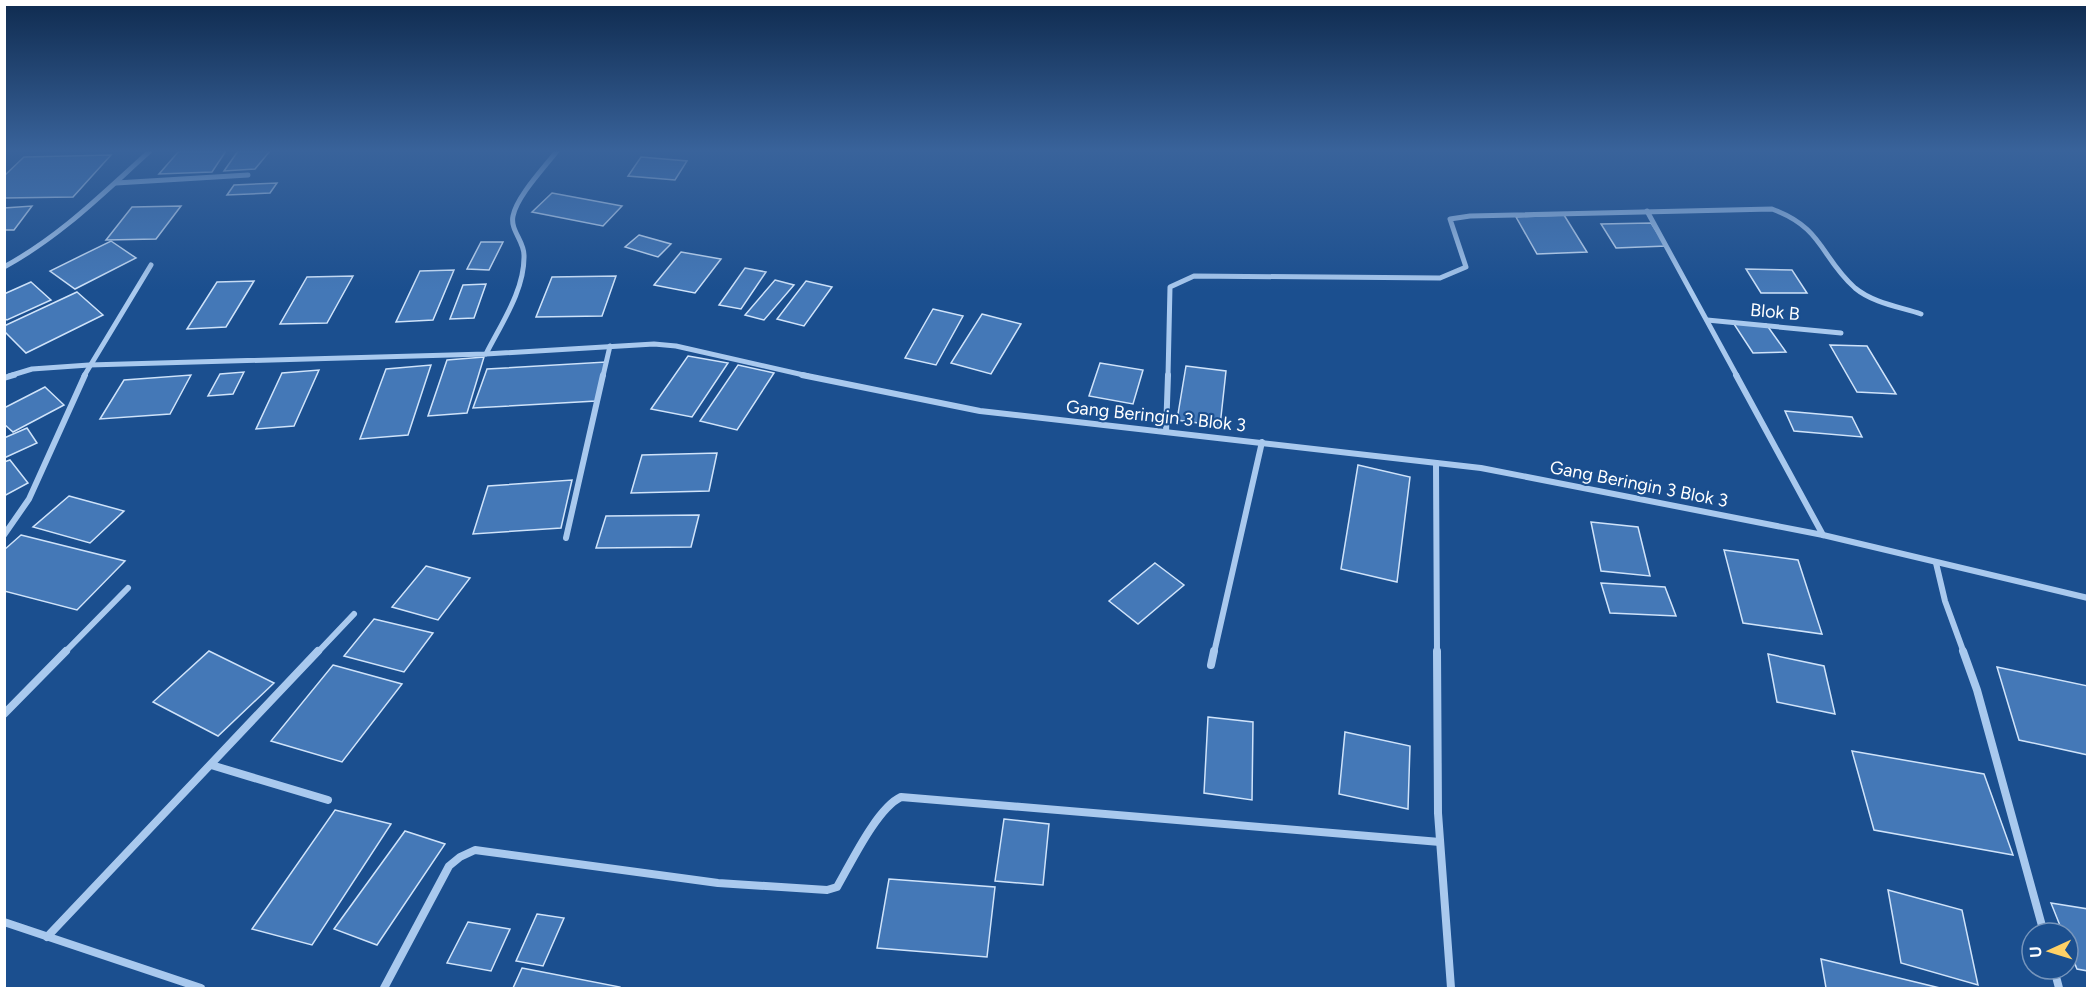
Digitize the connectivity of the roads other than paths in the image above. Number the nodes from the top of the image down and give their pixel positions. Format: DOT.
graph roads {
  1 [pos="99,197"];
  2 [pos="521,197"];
  3 [pos="1647,211"];
  4 [pos="151,265"];
  5 [pos="4,267"];
  6 [pos="1921,314"];
  7 [pos="1707,320"];
  8 [pos="1841,333"];
  9 [pos="610,346"];
  10 [pos="486,354"];
  11 [pos="89,365"];
  12 [pos="4,378"];
  13 [pos="1166,432"];
  14 [pos="1262,442"];
  15 [pos="1436,463"];
  16 [pos="4,535"];
  17 [pos="1823,536"];
  18 [pos="566,538"];
  19 [pos="1936,563"];
  20 [pos="128,588"];
  21 [pos="2088,598"];
  22 [pos="354,614"];
  23 [pos="1211,665"];
  24 [pos="4,714"];
  25 [pos="211,765"];
  26 [pos="328,800"];
  27 [pos="1440,842"];
  28 [pos="2041,921"];
  29 [pos="4,922"];
  30 [pos="47,937"];
  31 [pos="201,988"];
  32 [pos="384,988"];
  33 [pos="1451,988"];
  1 -- 5 [label="street"];
  2 -- 10 [label="street"];
  3 -- 6 [label="street"];
  3 -- 7 [label="street"];
  3 -- 13 [label="street"];
  4 -- 11 [label="street"];
  7 -- 8 [label="street, Blok B"];
  7 -- 17 [label="street"];
  9 -- 10 [label="street, Gang Beringin 3 Blok 3"];
  9 -- 13 [label="street, Gang Beringin 3 Blok 3"];
  9 -- 18 [label="street"];
  10 -- 11 [label="street, Gang Beringin 3 Blok 3"];
  11 -- 12 [label="street, Gang Beringin 3 Blok 3"];
  11 -- 16 [label="street"];
  13 -- 14 [label="street, Gang Beringin 3 Blok 3"];
  14 -- 15 [label="street, Gang Beringin 3 Blok 3"];
  14 -- 23 [label="street"];
  15 -- 17 [label="street, Gang Beringin 3 Blok 3"];
  15 -- 27 [label="street"];
  17 -- 19 [label="street, Gang Beringin 3 Blok 3"];
  19 -- 21 [label="street, Gang Beringin 3 Blok 3"];
  19 -- 28 [label="street"];
  20 -- 24 [label="street"];
  22 -- 25 [label="street"];
  25 -- 26 [label="street"];
  25 -- 30 [label="street"];
  27 -- 32 [label="street"];
  27 -- 33 [label="street"];
  29 -- 30 [label="street"];
  30 -- 31 [label="street"];
}
